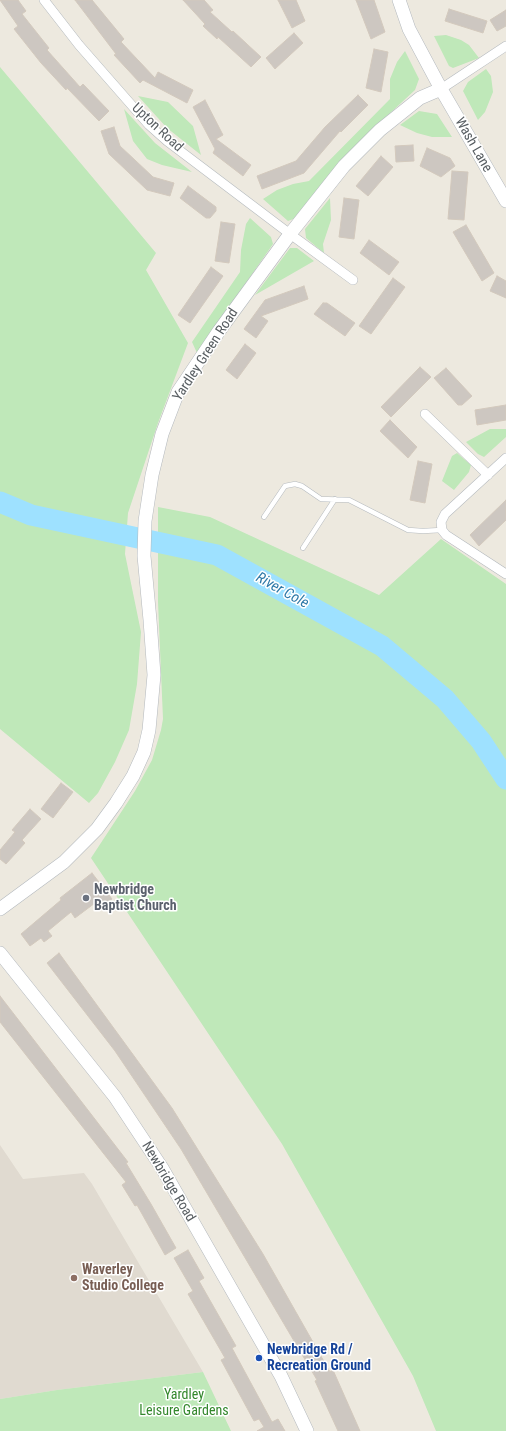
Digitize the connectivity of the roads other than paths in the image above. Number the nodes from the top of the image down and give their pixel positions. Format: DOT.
graph roads {
  1 [pos="44,0"];
  2 [pos="400,0"];
  3 [pos="506,46"];
  4 [pos="441,89"];
  5 [pos="506,201"];
  6 [pos="290,234"];
  7 [pos="353,280"];
  8 [pos="425,414"];
  9 [pos="506,458"];
  10 [pos="488,475"];
  11 [pos="335,499"];
  12 [pos="264,517"];
  13 [pos="442,530"];
  14 [pos="303,548"];
  15 [pos="506,574"];
  16 [pos="0,909"];
  17 [pos="0,952"];
  18 [pos="307,1431"];
  1 -- 6 [label="street, Upton Road"];
  2 -- 4 [label="street, Wash Lane"];
  3 -- 4 [label="street, Yardley Green Road"];
  4 -- 5 [label="street, Wash Lane"];
  4 -- 6 [label="street, Yardley Green Road"];
  6 -- 7 [label="street, Upton Road"];
  6 -- 16 [label="street, Yardley Green Road"];
  8 -- 10 [label="street"];
  9 -- 10 [label="street"];
  10 -- 13 [label="street"];
  11 -- 12 [label="lane"];
  11 -- 13 [label="lane"];
  11 -- 14 [label="lane"];
  13 -- 15 [label="street"];
  17 -- 18 [label="street, Newbridge Road"];
}
